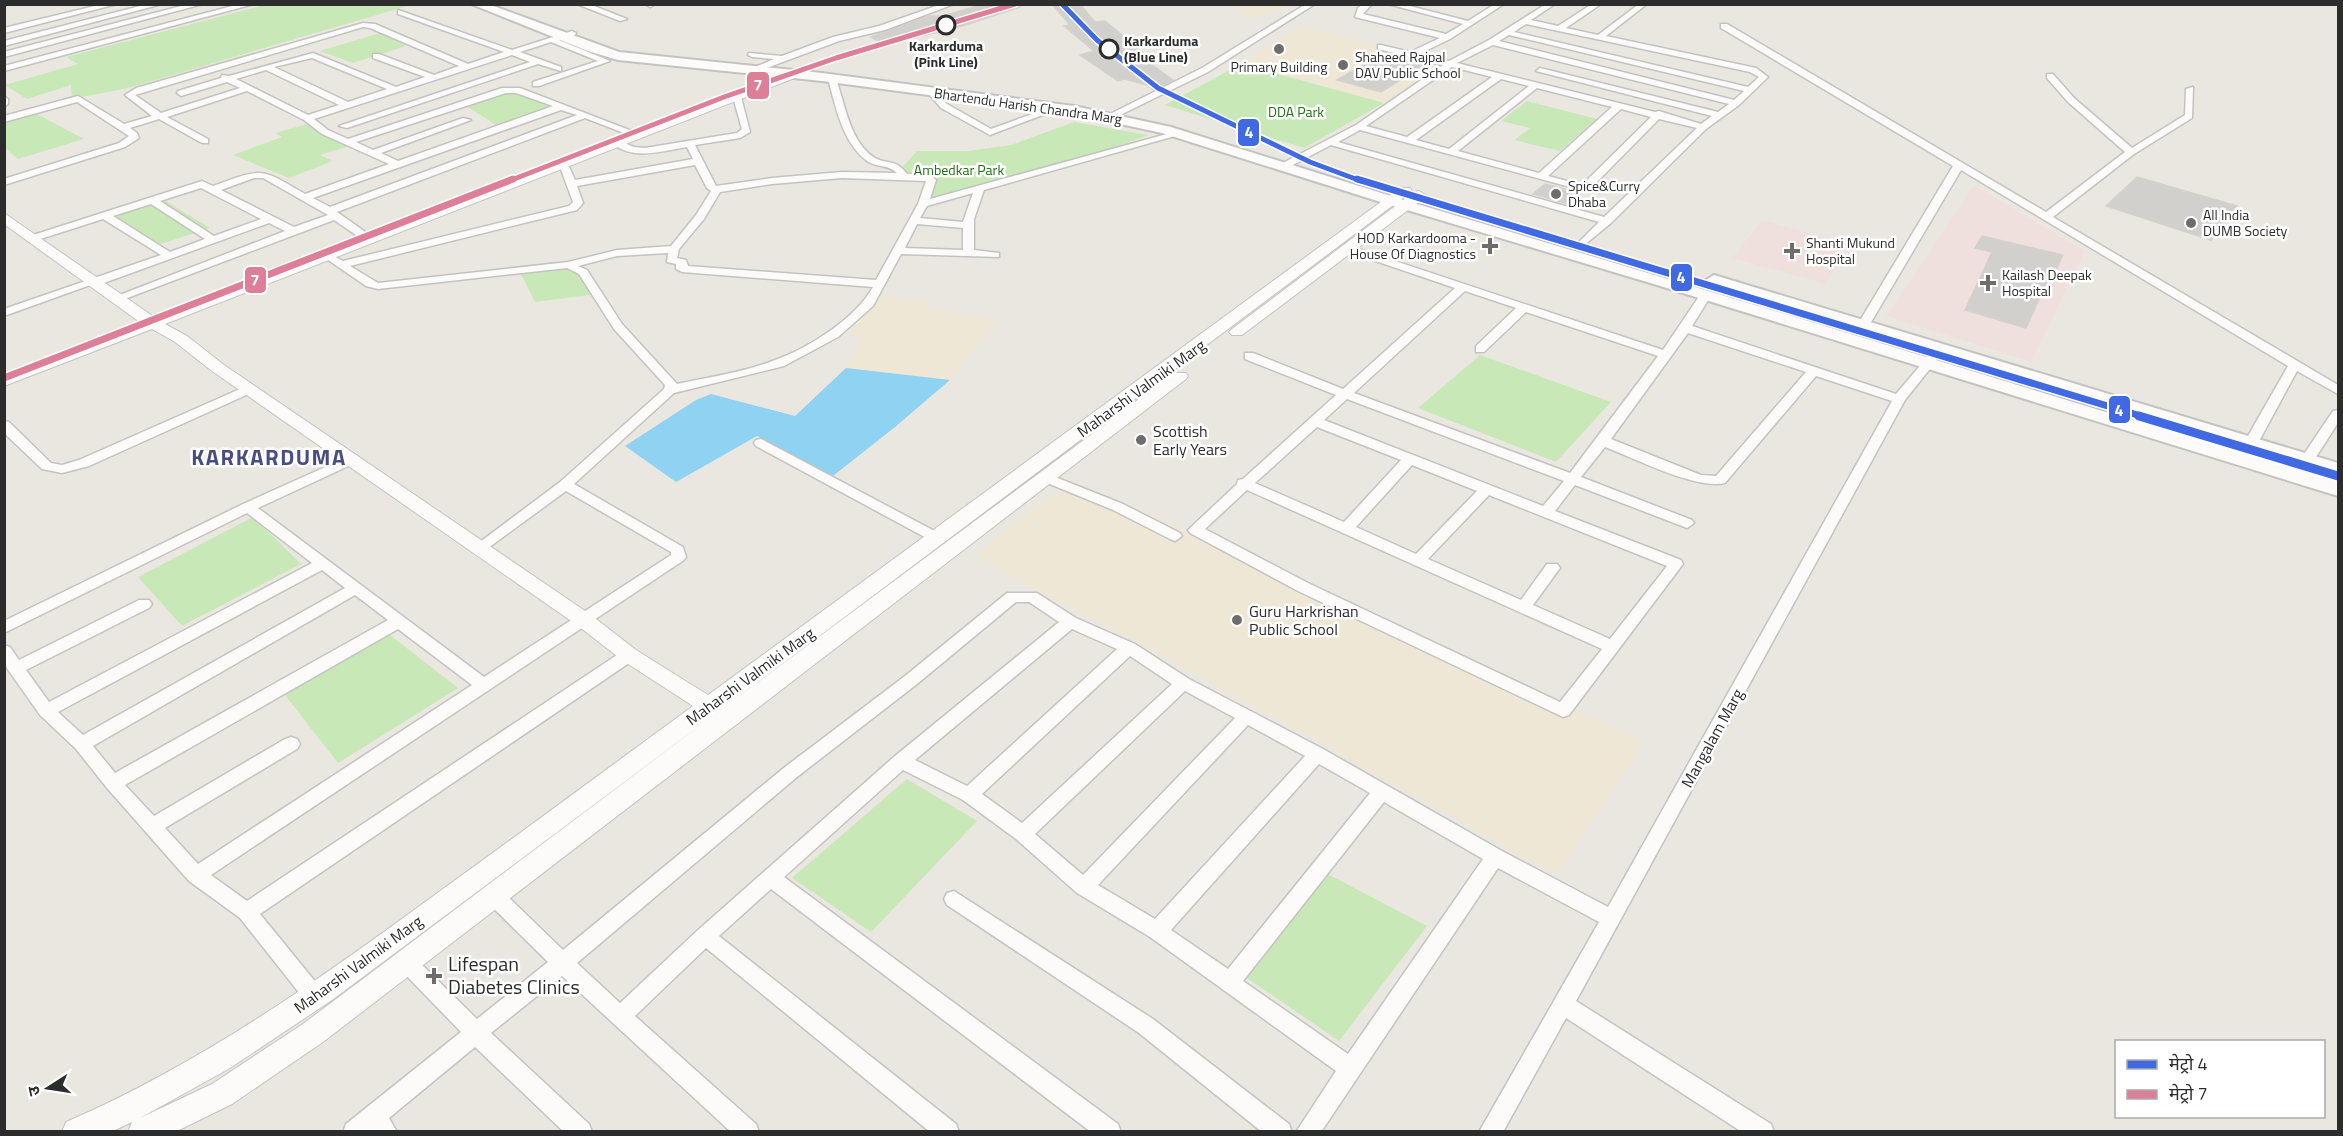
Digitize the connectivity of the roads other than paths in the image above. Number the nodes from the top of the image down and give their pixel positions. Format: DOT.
graph roads {
  1 [pos="76,4"];
  2 [pos="114,4"];
  3 [pos="159,4"];
  4 [pos="200,4"];
  5 [pos="251,4"];
  6 [pos="476,4"];
  7 [pos="494,4"];
  8 [pos="580,4"];
  9 [pos="951,4"];
  10 [pos="1312,4"];
  11 [pos="1370,4"];
  12 [pos="1391,4"];
  13 [pos="1501,4"];
  14 [pos="1552,4"];
  15 [pos="1598,4"];
  16 [pos="1644,4"];
  17 [pos="1482,7"];
  18 [pos="1492,9"];
  19 [pos="401,12"];
  20 [pos="623,19"];
  21 [pos="1523,21"];
  22 [pos="4,22"];
  23 [pos="1469,23"];
  24 [pos="1724,26"];
  25 [pos="1559,29"];
  26 [pos="4,32"];
  27 [pos="1506,32"];
  28 [pos="562,36"];
  29 [pos="1447,37"];
  30 [pos="1599,38"];
  31 [pos="1492,42"];
  32 [pos="4,44"];
  33 [pos="1381,47"];
  34 [pos="513,54"];
  35 [pos="1412,54"];
  36 [pos="4,56"];
  37 [pos="376,56"];
  38 [pos="537,62"];
  39 [pos="1452,63"];
  40 [pos="267,67"];
  41 [pos="468,67"];
  42 [pos="776,67"];
  43 [pos="4,69"];
  44 [pos="558,69"];
  45 [pos="208,70"];
  46 [pos="1540,71"];
  47 [pos="1501,75"];
  48 [pos="2050,76"];
  49 [pos="432,77"];
  50 [pos="226,78"];
  51 [pos="832,79"];
  52 [pos="162,83"];
  53 [pos="536,84"];
  54 [pos="1537,84"];
  55 [pos="249,88"];
  56 [pos="394,89"];
  57 [pos="2190,89"];
  58 [pos="1750,90"];
  59 [pos="181,93"];
  60 [pos="933,93"];
  61 [pos="737,96"];
  62 [pos="4,99"];
  63 [pos="4,104"];
  64 [pos="199,104"];
  65 [pos="1736,104"];
  66 [pos="347,105"];
  67 [pos="1620,105"];
  68 [pos="563,106"];
  69 [pos="1057,108"];
  70 [pos="1115,114"];
  71 [pos="1659,114"];
  72 [pos="159,116"];
  73 [pos="586,116"];
  74 [pos="1719,116"];
  75 [pos="307,118"];
  76 [pos="4,119"];
  77 [pos="466,120"];
  78 [pos="344,126"];
  79 [pos="1359,127"];
  80 [pos="1703,127"];
  81 [pos="122,128"];
  82 [pos="627,131"];
  83 [pos="1177,134"];
  84 [pos="1409,140"];
  85 [pos="205,141"];
  86 [pos="348,142"];
  87 [pos="1329,142"];
  88 [pos="617,143"];
  89 [pos="690,144"];
  90 [pos="1451,152"];
  91 [pos="2131,152"];
  92 [pos="373,153"];
  93 [pos="699,161"];
  94 [pos="1288,163"];
  95 [pos="564,164"];
  96 [pos="399,165"];
  97 [pos="1959,165"];
  98 [pos="904,176"];
  99 [pos="1541,177"];
  100 [pos="4,182"];
  101 [pos="572,184"];
  102 [pos="214,189"];
  103 [pos="717,189"];
  104 [pos="980,189"];
  105 [pos="305,197"];
  106 [pos="1405,198"];
  107 [pos="151,199"];
  108 [pos="923,204"];
  109 [pos="331,213"];
  110 [pos="104,215"];
  111 [pos="4,217"];
  112 [pos="2046,217"];
  113 [pos="270,219"];
  114 [pos="913,221"];
  115 [pos="1607,221"];
  116 [pos="968,225"];
  117 [pos="293,231"];
  118 [pos="360,233"];
  119 [pos="34,238"];
  120 [pos="214,240"];
  121 [pos="1583,243"];
  122 [pos="674,249"];
  123 [pos="1350,249"];
  124 [pos="897,251"];
  125 [pos="969,253"];
  126 [pos="326,255"];
  127 [pos="995,255"];
  128 [pos="170,256"];
  129 [pos="339,265"];
  130 [pos="568,265"];
  131 [pos="95,281"];
  132 [pos="879,284"];
  133 [pos="1463,287"];
  134 [pos="1706,294"];
  135 [pos="118,298"];
  136 [pos="1524,307"];
  137 [pos="4,313"];
  138 [pos="148,320"];
  139 [pos="1864,324"];
  140 [pos="1685,328"];
  141 [pos="1480,349"];
  142 [pos="1666,355"];
  143 [pos="1933,355"];
  144 [pos="1249,356"];
  145 [pos="2295,364"];
  146 [pos="4,370"];
  147 [pos="1813,372"];
  148 [pos="4,381"];
  149 [pos="249,389"];
  150 [pos="670,390"];
  151 [pos="2338,390"];
  152 [pos="1345,395"];
  153 [pos="1899,399"];
  154 [pos="2338,414"];
  155 [pos="1314,421"];
  156 [pos="4,425"];
  157 [pos="1603,441"];
  158 [pos="761,443"];
  159 [pos="2251,443"];
  160 [pos="1411,458"];
  161 [pos="352,459"];
  162 [pos="2327,474"];
  163 [pos="1045,477"];
  164 [pos="1572,478"];
  165 [pos="1243,483"];
  166 [pos="565,485"];
  167 [pos="1487,489"];
  168 [pos="248,507"];
  169 [pos="1545,512"];
  170 [pos="1688,523"];
  171 [pos="1346,529"];
  172 [pos="1175,536"];
  173 [pos="937,538"];
  174 [pos="479,548"];
  175 [pos="1417,561"];
  176 [pos="323,563"];
  177 [pos="1552,568"];
  178 [pos="356,588"];
  179 [pos="144,604"];
  180 [pos="1523,608"];
  181 [pos="584,620"];
  182 [pos="399,621"];
  183 [pos="1070,622"];
  184 [pos="4,628"];
  185 [pos="1613,647"];
  186 [pos="1129,648"];
  187 [pos="4,651"];
  188 [pos="629,655"];
  189 [pos="17,668"];
  190 [pos="1183,683"];
  191 [pos="485,686"];
  192 [pos="709,706"];
  193 [pos="46,711"];
  194 [pos="1247,716"];
  195 [pos="727,719"];
  196 [pos="82,744"];
  197 [pos="291,744"];
  198 [pos="1317,754"];
  199 [pos="901,761"];
  200 [pos="113,783"];
  201 [pos="1382,791"];
  202 [pos="969,795"];
  203 [pos="152,826"];
  204 [pos="1023,834"];
  205 [pos="1495,856"];
  206 [pos="196,874"];
  207 [pos="772,879"];
  208 [pos="1084,887"];
  209 [pos="494,896"];
  210 [pos="954,899"];
  211 [pos="247,912"];
  212 [pos="1611,918"];
  213 [pos="1157,931"];
  214 [pos="705,936"];
  215 [pos="406,962"];
  216 [pos="562,963"];
  217 [pos="1230,982"];
  218 [pos="315,997"];
  219 [pos="1563,1004"];
  220 [pos="622,1015"];
  221 [pos="475,1032"];
  222 [pos="1350,1068"];
  223 [pos="380,1124"];
  224 [pos="76,1131"];
  225 [pos="142,1131"];
  226 [pos="354,1131"];
  227 [pos="581,1131"];
  228 [pos="748,1131"];
  229 [pos="948,1131"];
  230 [pos="1110,1131"];
  231 [pos="1281,1131"];
  232 [pos="1307,1131"];
  233 [pos="1490,1131"];
  234 [pos="1763,1131"];
  1 -- 22 [label="street"];
  2 -- 26 [label="street"];
  3 -- 32 [label="street"];
  4 -- 36 [label="street"];
  5 -- 43 [label="street"];
  6 -- 28 [label="main road, Bhartendu Harish Chandra Marg"];
  7 -- 28 [label="main road, Bhartendu Harish Chandra Marg"];
  8 -- 20 [label="street"];
  9 -- 42 [label="street"];
  10 -- 70 [label="street"];
  11 -- 29 [label="street"];
  12 -- 23 [label="street"];
  13 -- 18 [label="street"];
  14 -- 21 [label="street"];
  15 -- 25 [label="street"];
  16 -- 30 [label="street"];
  17 -- 18 [label="street"];
  18 -- 23 [label="street"];
  19 -- 34 [label="street"];
  21 -- 25 [label="street"];
  21 -- 27 [label="street"];
  23 -- 29 [label="street"];
  24 -- 97 [label="street"];
  25 -- 30 [label="street"];
  27 -- 31 [label="street"];
  27 -- 58 [label="street"];
  28 -- 34 [label="street"];
  28 -- 42 [label="main road, Bhartendu Harish Chandra Marg"];
  28 -- 53 [label="street"];
  29 -- 35 [label="street"];
  30 -- 58 [label="street"];
  31 -- 39 [label="street"];
  31 -- 65 [label="street"];
  33 -- 35 [label="street"];
  34 -- 38 [label="street"];
  34 -- 41 [label="street"];
  35 -- 39 [label="street"];
  37 -- 49 [label="street"];
  38 -- 44 [label="street"];
  38 -- 78 [label="street"];
  39 -- 47 [label="street"];
  39 -- 79 [label="street"];
  40 -- 50 [label="street"];
  40 -- 56 [label="street"];
  40 -- 66 [label="street"];
  41 -- 45 [label="street"];
  41 -- 49 [label="street"];
  42 -- 51 [label="main road, Bhartendu Harish Chandra Marg"];
  42 -- 61 [label="street"];
  42 -- 70 [label="main road, Bhartendu Harish Chandra Marg"];
  42 -- 82 [label="street"];
  45 -- 50 [label="street"];
  45 -- 52 [label="street"];
  46 -- 74 [label="street"];
  47 -- 54 [label="street"];
  47 -- 84 [label="street"];
  48 -- 91 [label="street"];
  49 -- 56 [label="street"];
  50 -- 55 [label="street"];
  50 -- 59 [label="street"];
  51 -- 60 [label="main road, Bhartendu Harish Chandra Marg"];
  51 -- 98 [label="street"];
  52 -- 59 [label="street"];
  52 -- 72 [label="street"];
  54 -- 67 [label="street"];
  54 -- 90 [label="street"];
  55 -- 64 [label="street"];
  55 -- 75 [label="street"];
  56 -- 66 [label="street"];
  57 -- 91 [label="street"];
  58 -- 65 [label="street"];
  59 -- 64 [label="street"];
  60 -- 69 [label="main road, Bhartendu Harish Chandra Marg"];
  60 -- 69 [label="street"];
  61 -- 88 [label="street"];
  61 -- 89 [label="street"];
  62 -- 63 [label="street"];
  64 -- 72 [label="street"];
  65 -- 74 [label="street"];
  66 -- 75 [label="street"];
  67 -- 71 [label="street"];
  67 -- 99 [label="street"];
  68 -- 73 [label="street"];
  68 -- 86 [label="street"];
  68 -- 96 [label="street"];
  69 -- 70 [label="main road, Bhartendu Harish Chandra Marg"];
  70 -- 83 [label="main road, Bhartendu Harish Chandra Marg"];
  70 -- 94 [label="main road, Bhartendu Harish Chandra Marg"];
  71 -- 80 [label="street"];
  71 -- 99 [label="street"];
  72 -- 81 [label="street"];
  72 -- 85 [label="street"];
  73 -- 82 [label="street"];
  73 -- 109 [label="street"];
  74 -- 80 [label="street"];
  75 -- 86 [label="street"];
  76 -- 81 [label="street"];
  77 -- 92 [label="street"];
  79 -- 84 [label="street"];
  79 -- 87 [label="street"];
  80 -- 115 [label="street"];
  81 -- 100 [label="street"];
  82 -- 118 [label="street"];
  83 -- 94 [label="main road, Bhartendu Harish Chandra Marg"];
  83 -- 104 [label="street"];
  84 -- 90 [label="street"];
  86 -- 92 [label="street"];
  87 -- 94 [label="street"];
  87 -- 115 [label="street"];
  88 -- 89 [label="street"];
  88 -- 95 [label="street"];
  89 -- 93 [label="street"];
  90 -- 99 [label="street"];
  91 -- 112 [label="street"];
  92 -- 96 [label="street"];
  93 -- 101 [label="street"];
  93 -- 103 [label="street"];
  94 -- 106 [label="main road, Bhartendu Harish Chandra Marg"];
  95 -- 101 [label="street"];
  95 -- 126 [label="street"];
  96 -- 105 [label="street"];
  97 -- 112 [label="street"];
  97 -- 139 [label="street"];
  98 -- 103 [label="street"];
  98 -- 108 [label="street"];
  101 -- 129 [label="street"];
  102 -- 105 [label="street"];
  102 -- 107 [label="street"];
  102 -- 113 [label="street"];
  103 -- 122 [label="street"];
  104 -- 108 [label="street"];
  104 -- 116 [label="street"];
  105 -- 109 [label="street"];
  106 -- 121 [label="main road, Bhartendu Harish Chandra Marg"];
  106 -- 123 [label="street, Maharshi Valmiki Marg"];
  106 -- 134 [label="main road, Bhartendu Harish Chandra Marg"];
  106 -- 173 [label="street, Maharshi Valmiki Marg"];
  107 -- 110 [label="street"];
  107 -- 120 [label="street"];
  108 -- 114 [label="street"];
  109 -- 117 [label="street"];
  109 -- 118 [label="street"];
  110 -- 119 [label="street"];
  110 -- 128 [label="street"];
  111 -- 119 [label="street"];
  112 -- 145 [label="street"];
  113 -- 117 [label="street"];
  113 -- 120 [label="street"];
  114 -- 116 [label="street"];
  114 -- 124 [label="street"];
  115 -- 121 [label="street"];
  116 -- 125 [label="street"];
  117 -- 135 [label="street"];
  118 -- 138 [label="street"];
  119 -- 131 [label="street"];
  120 -- 128 [label="street"];
  121 -- 139 [label="main road, Bhartendu Harish Chandra Marg"];
  122 -- 130 [label="street"];
  122 -- 132 [label="street"];
  123 -- 133 [label="street"];
  123 -- 163 [label="street, Maharshi Valmiki Marg"];
  124 -- 125 [label="street"];
  124 -- 132 [label="street"];
  125 -- 127 [label="street"];
  126 -- 129 [label="street"];
  126 -- 138 [label="street"];
  128 -- 131 [label="street"];
  129 -- 130 [label="street"];
  130 -- 150 [label="street"];
  131 -- 135 [label="street"];
  131 -- 137 [label="street"];
  132 -- 150 [label="street"];
  133 -- 136 [label="street"];
  133 -- 152 [label="street"];
  134 -- 140 [label="street"];
  134 -- 143 [label="main road, Bhartendu Harish Chandra Marg"];
  135 -- 138 [label="street"];
  136 -- 141 [label="street"];
  136 -- 142 [label="street"];
  138 -- 146 [label="street"];
  138 -- 148 [label="street"];
  138 -- 149 [label="street"];
  139 -- 143 [label="main road, Bhartendu Harish Chandra Marg"];
  140 -- 142 [label="street"];
  140 -- 147 [label="street"];
  142 -- 157 [label="street"];
  143 -- 153 [label="street, Mangalam Marg"];
  143 -- 159 [label="main road, Bhartendu Harish Chandra Marg"];
  143 -- 162 [label="main road, Bhartendu Harish Chandra Marg"];
  144 -- 152 [label="street"];
  145 -- 151 [label="street"];
  145 -- 159 [label="street"];
  147 -- 153 [label="street"];
  147 -- 157 [label="street"];
  149 -- 156 [label="street"];
  149 -- 161 [label="street"];
  150 -- 166 [label="street"];
  152 -- 155 [label="street"];
  152 -- 164 [label="street"];
  153 -- 212 [label="street, Mangalam Marg"];
  154 -- 162 [label="street"];
  155 -- 160 [label="street"];
  155 -- 165 [label="street"];
  157 -- 164 [label="street"];
  158 -- 173 [label="street"];
  159 -- 162 [label="main road, Bhartendu Harish Chandra Marg"];
  160 -- 167 [label="street"];
  160 -- 171 [label="street"];
  161 -- 168 [label="street"];
  161 -- 174 [label="street"];
  163 -- 172 [label="street"];
  163 -- 195 [label="street, Maharshi Valmiki Marg"];
  164 -- 169 [label="street"];
  164 -- 170 [label="street"];
  165 -- 171 [label="street"];
  165 -- 185 [label="street"];
  166 -- 174 [label="street"];
  166 -- 181 [label="street"];
  167 -- 169 [label="street"];
  167 -- 175 [label="street"];
  168 -- 176 [label="street"];
  168 -- 184 [label="street"];
  169 -- 185 [label="street"];
  171 -- 175 [label="street"];
  173 -- 192 [label="street, Maharshi Valmiki Marg"];
  174 -- 181 [label="street"];
  175 -- 180 [label="street"];
  176 -- 178 [label="street"];
  176 -- 193 [label="street"];
  177 -- 180 [label="street"];
  178 -- 182 [label="street"];
  178 -- 196 [label="street"];
  179 -- 189 [label="street"];
  180 -- 185 [label="street"];
  181 -- 188 [label="street"];
  181 -- 191 [label="street"];
  182 -- 191 [label="street"];
  182 -- 200 [label="street"];
  183 -- 186 [label="street"];
  183 -- 199 [label="street"];
  183 -- 216 [label="street"];
  186 -- 190 [label="street"];
  186 -- 202 [label="street"];
  187 -- 189 [label="street"];
  188 -- 192 [label="street"];
  188 -- 211 [label="street"];
  189 -- 193 [label="street"];
  190 -- 194 [label="street"];
  190 -- 204 [label="street"];
  191 -- 206 [label="street"];
  192 -- 195 [label="street"];
  192 -- 218 [label="street, Maharshi Valmiki Marg"];
  193 -- 196 [label="street"];
  194 -- 198 [label="street"];
  194 -- 208 [label="street"];
  195 -- 209 [label="street, Maharshi Valmiki Marg"];
  196 -- 200 [label="street"];
  197 -- 203 [label="street"];
  198 -- 201 [label="street"];
  198 -- 213 [label="street"];
  199 -- 202 [label="street"];
  199 -- 207 [label="street"];
  200 -- 203 [label="street"];
  201 -- 205 [label="street"];
  201 -- 217 [label="street"];
  202 -- 204 [label="street"];
  203 -- 206 [label="street"];
  204 -- 208 [label="street"];
  205 -- 212 [label="street"];
  205 -- 222 [label="street"];
  206 -- 211 [label="street"];
  207 -- 214 [label="street"];
  207 -- 230 [label="street"];
  208 -- 213 [label="street"];
  209 -- 215 [label="street, Maharshi Valmiki Marg"];
  209 -- 216 [label="street"];
  210 -- 231 [label="street"];
  211 -- 218 [label="street"];
  212 -- 219 [label="street, Mangalam Marg"];
  213 -- 217 [label="street"];
  214 -- 220 [label="street"];
  214 -- 229 [label="street"];
  215 -- 221 [label="street"];
  215 -- 225 [label="street, Maharshi Valmiki Marg"];
  216 -- 220 [label="street"];
  216 -- 221 [label="street"];
  217 -- 222 [label="street"];
  218 -- 224 [label="street, Maharshi Valmiki Marg"];
  219 -- 233 [label="street, Mangalam Marg"];
  219 -- 234 [label="street"];
  220 -- 228 [label="street"];
  221 -- 223 [label="street"];
  221 -- 227 [label="street"];
  222 -- 232 [label="street"];
  223 -- 226 [label="street"];
}
